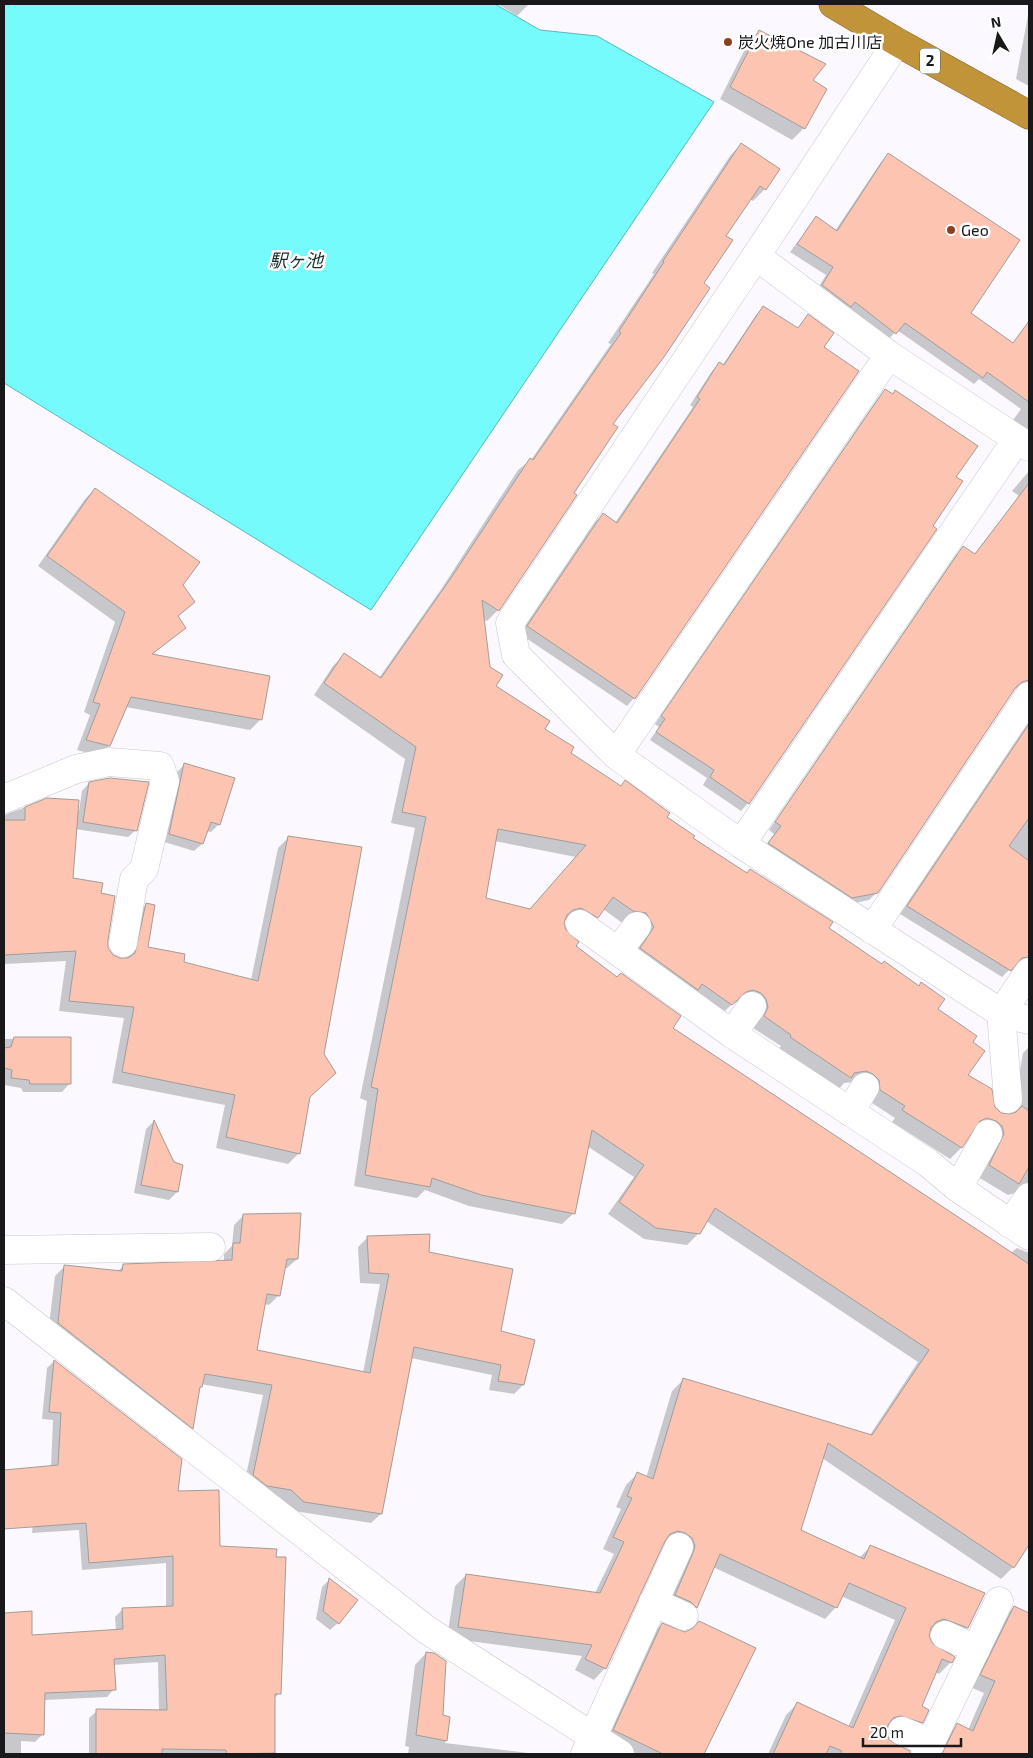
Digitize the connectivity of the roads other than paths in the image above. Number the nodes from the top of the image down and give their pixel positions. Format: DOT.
graph roads {
  1 [pos="833,4"];
  2 [pos="897,42"];
  3 [pos="1029,115"];
  4 [pos="756,256"];
  5 [pos="889,355"];
  6 [pos="1023,443"];
  7 [pos="1029,696"];
  8 [pos="616,755"];
  9 [pos="4,799"];
  10 [pos="741,844"];
  11 [pos="580,924"];
  12 [pos="637,926"];
  13 [pos="872,930"];
  14 [pos="123,943"];
  15 [pos="618,951"];
  16 [pos="1029,972"];
  17 [pos="752,1006"];
  18 [pos="1001,1014"];
  19 [pos="1029,1020"];
  20 [pos="732,1034"];
  21 [pos="865,1088"];
  22 [pos="1008,1099"];
  23 [pos="850,1112"];
  24 [pos="988,1134"];
  25 [pos="958,1188"];
  26 [pos="1029,1197"];
  27 [pos="1020,1230"];
  28 [pos="211,1247"];
  29 [pos="4,1250"];
  30 [pos="4,1301"];
  31 [pos="679,1547"];
  32 [pos="653,1602"];
  33 [pos="999,1602"];
  34 [pos="684,1616"];
  35 [pos="945,1635"];
  36 [pos="976,1649"];
  37 [pos="902,1731"];
  38 [pos="588,1745"];
  39 [pos="928,1749"];
  40 [pos="620,1754"];
  1 -- 2 [label="highway, 2"];
  2 -- 3 [label="highway, 2"];
  2 -- 4 [label="street"];
  4 -- 5 [label="street"];
  4 -- 8 [label="street"];
  5 -- 6 [label="street"];
  5 -- 8 [label="street"];
  6 -- 10 [label="street"];
  7 -- 13 [label="street"];
  8 -- 10 [label="street"];
  9 -- 14 [label="street"];
  10 -- 13 [label="street"];
  11 -- 15 [label="street"];
  12 -- 15 [label="street"];
  13 -- 18 [label="street"];
  15 -- 20 [label="street"];
  16 -- 18 [label="street"];
  17 -- 20 [label="street"];
  18 -- 19 [label="street"];
  18 -- 22 [label="street"];
  20 -- 23 [label="street"];
  21 -- 23 [label="street"];
  23 -- 25 [label="street"];
  24 -- 25 [label="street"];
  25 -- 27 [label="street"];
  26 -- 27 [label="street"];
  28 -- 29 [label="street"];
  30 -- 38 [label="street"];
  31 -- 32 [label="street"];
  32 -- 34 [label="street"];
  32 -- 38 [label="street"];
  33 -- 36 [label="street"];
  35 -- 36 [label="street"];
  36 -- 39 [label="street"];
  37 -- 39 [label="street"];
  38 -- 40 [label="street"];
}
